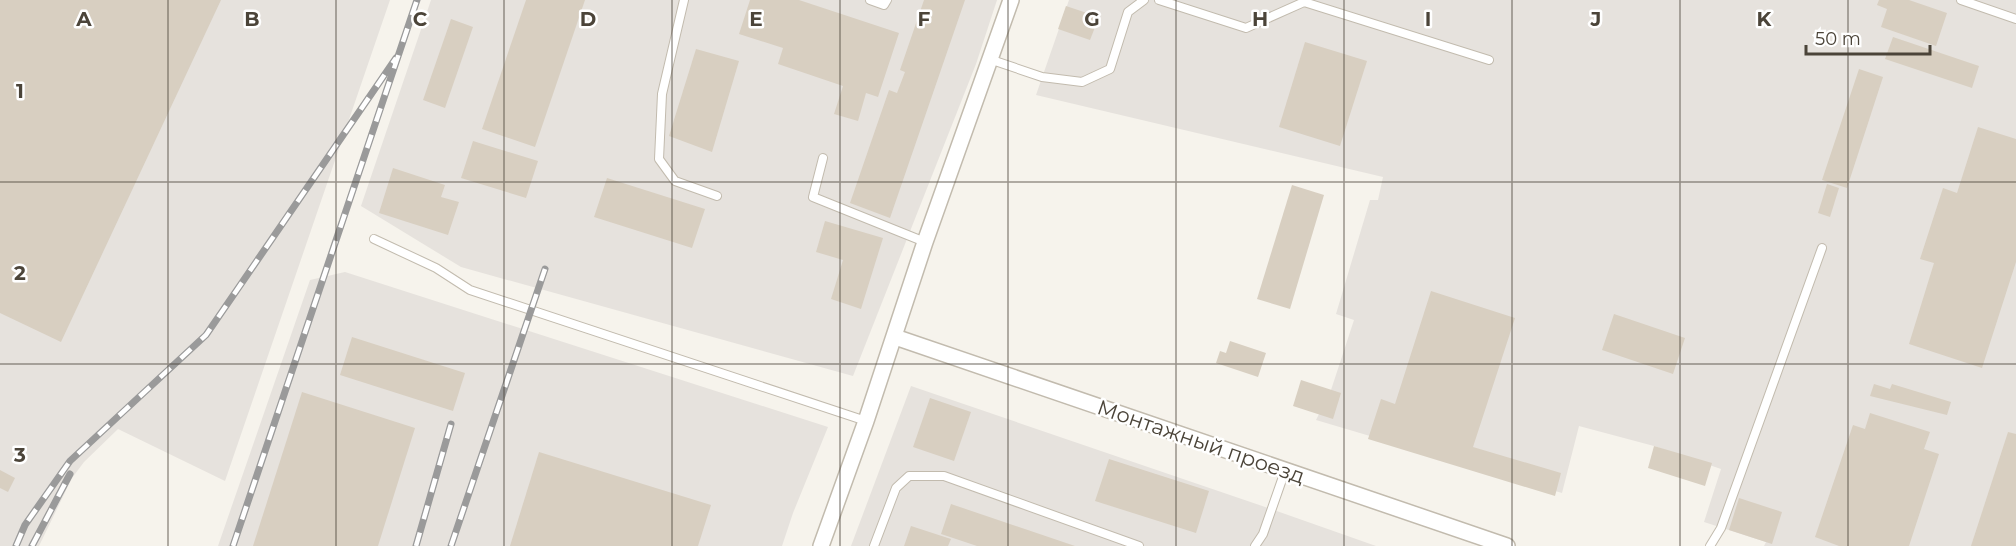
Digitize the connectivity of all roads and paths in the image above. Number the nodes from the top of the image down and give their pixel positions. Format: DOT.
graph roads {
  1 [pos="684,0"];
  2 [pos="870,0"];
  3 [pos="887,0"];
  4 [pos="1011,0"];
  5 [pos="1144,0"];
  6 [pos="1159,0"];
  7 [pos="1961,0"];
  8 [pos="2016,19"];
  9 [pos="992,60"];
  10 [pos="1490,60"];
  11 [pos="823,158"];
  12 [pos="717,196"];
  13 [pos="374,239"];
  14 [pos="925,242"];
  15 [pos="1822,248"];
  16 [pos="895,337"];
  17 [pos="866,420"];
  18 [pos="1285,471"];
  19 [pos="1490,543"];
  20 [pos="821,546"];
  21 [pos="874,546"];
  22 [pos="1139,546"];
  23 [pos="1255,546"];
  24 [pos="1507,546"];
  25 [pos="1710,546"];
  1 -- 12 [label="lane"];
  2 -- 3 [label="lane"];
  4 -- 9 [label="street"];
  5 -- 9 [label="lane"];
  6 -- 10 [label="lane"];
  7 -- 8 [label="lane"];
  9 -- 14 [label="street"];
  11 -- 14 [label="lane"];
  13 -- 17 [label="lane"];
  14 -- 16 [label="street"];
  15 -- 25 [label="lane"];
  16 -- 17 [label="street"];
  16 -- 18 [label="street, Монтажный проезд"];
  17 -- 20 [label="street"];
  18 -- 19 [label="street, Монтажный проезд"];
  18 -- 23 [label="lane"];
  19 -- 24 [label="street, Монтажный проезд"];
  21 -- 22 [label="lane"];
}
